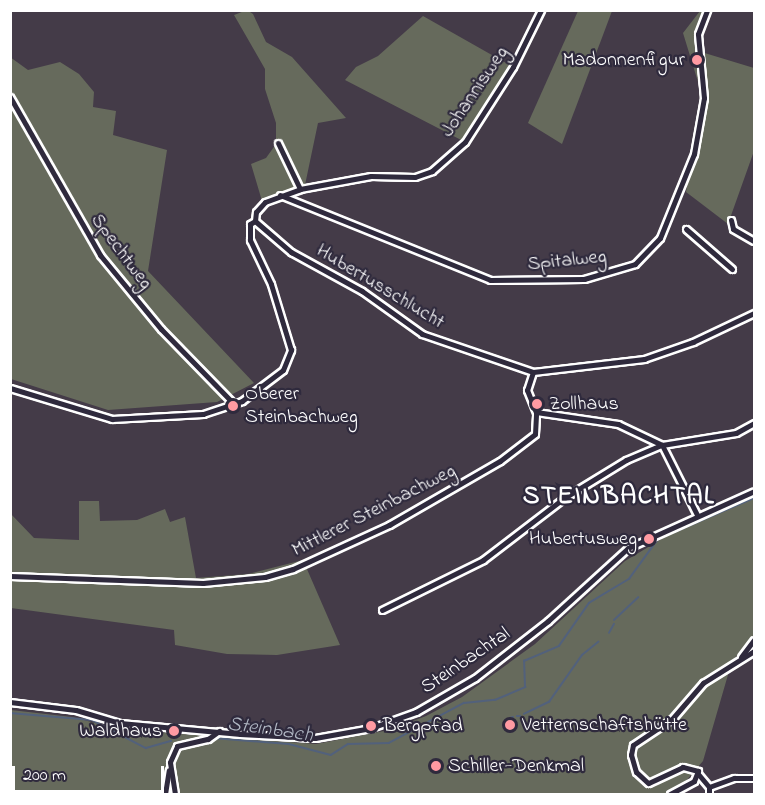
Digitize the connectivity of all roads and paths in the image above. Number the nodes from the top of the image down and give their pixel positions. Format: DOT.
graph roads {
  1 [pos="541,10"];
  2 [pos="707,10"];
  3 [pos="10,97"];
  4 [pos="278,143"];
  5 [pos="300,189"];
  6 [pos="280,195"];
  7 [pos="731,220"];
  8 [pos="255,221"];
  9 [pos="686,229"];
  10 [pos="754,241"];
  11 [pos="732,269"];
  12 [pos="754,313"];
  13 [pos="533,373"];
  14 [pos="10,388"];
  15 [pos="234,404"];
  16 [pos="536,412"];
  17 [pos="754,423"];
  18 [pos="662,445"];
  19 [pos="754,491"];
  20 [pos="697,515"];
  21 [pos="10,576"];
  22 [pos="382,610"];
  23 [pos="754,640"];
  24 [pos="754,651"];
  25 [pos="738,660"];
  26 [pos="10,702"];
  27 [pos="217,733"];
  28 [pos="170,762"];
  29 [pos="699,775"];
  30 [pos="754,778"];
  31 [pos="709,787"];
  32 [pos="165,795"];
  33 [pos="175,795"];
  34 [pos="670,795"];
  35 [pos="709,795"];
  1 -- 5 [label="street, Johannisweg"];
  2 -- 6 [label="street, Spitalweg"];
  3 -- 15 [label="street, Spechtweg"];
  4 -- 5 [label="street"];
  5 -- 6 [label="street, Johannisweg"];
  6 -- 8 [label="street, Johannisweg"];
  7 -- 10 [label="street"];
  8 -- 13 [label="street, Hubertusschlucht"];
  8 -- 15 [label="street"];
  9 -- 11 [label="street"];
  12 -- 13 [label="street"];
  13 -- 16 [label="street"];
  14 -- 15 [label="street"];
  16 -- 18 [label="street"];
  16 -- 21 [label="street, Mittlerer Steinbachweg"];
  17 -- 18 [label="street"];
  18 -- 20 [label="street"];
  18 -- 22 [label="street"];
  19 -- 20 [label="street, Steinbachtal"];
  20 -- 27 [label="street, Steinbachtal"];
  23 -- 25 [label="street"];
  24 -- 25 [label="street"];
  25 -- 29 [label="street"];
  26 -- 27 [label="street, Steinbachtal"];
  27 -- 28 [label="street"];
  28 -- 32 [label="street"];
  28 -- 33 [label="street"];
  29 -- 31 [label="street"];
  29 -- 34 [label="street"];
  30 -- 31 [label="street"];
  31 -- 35 [label="street"];
}
